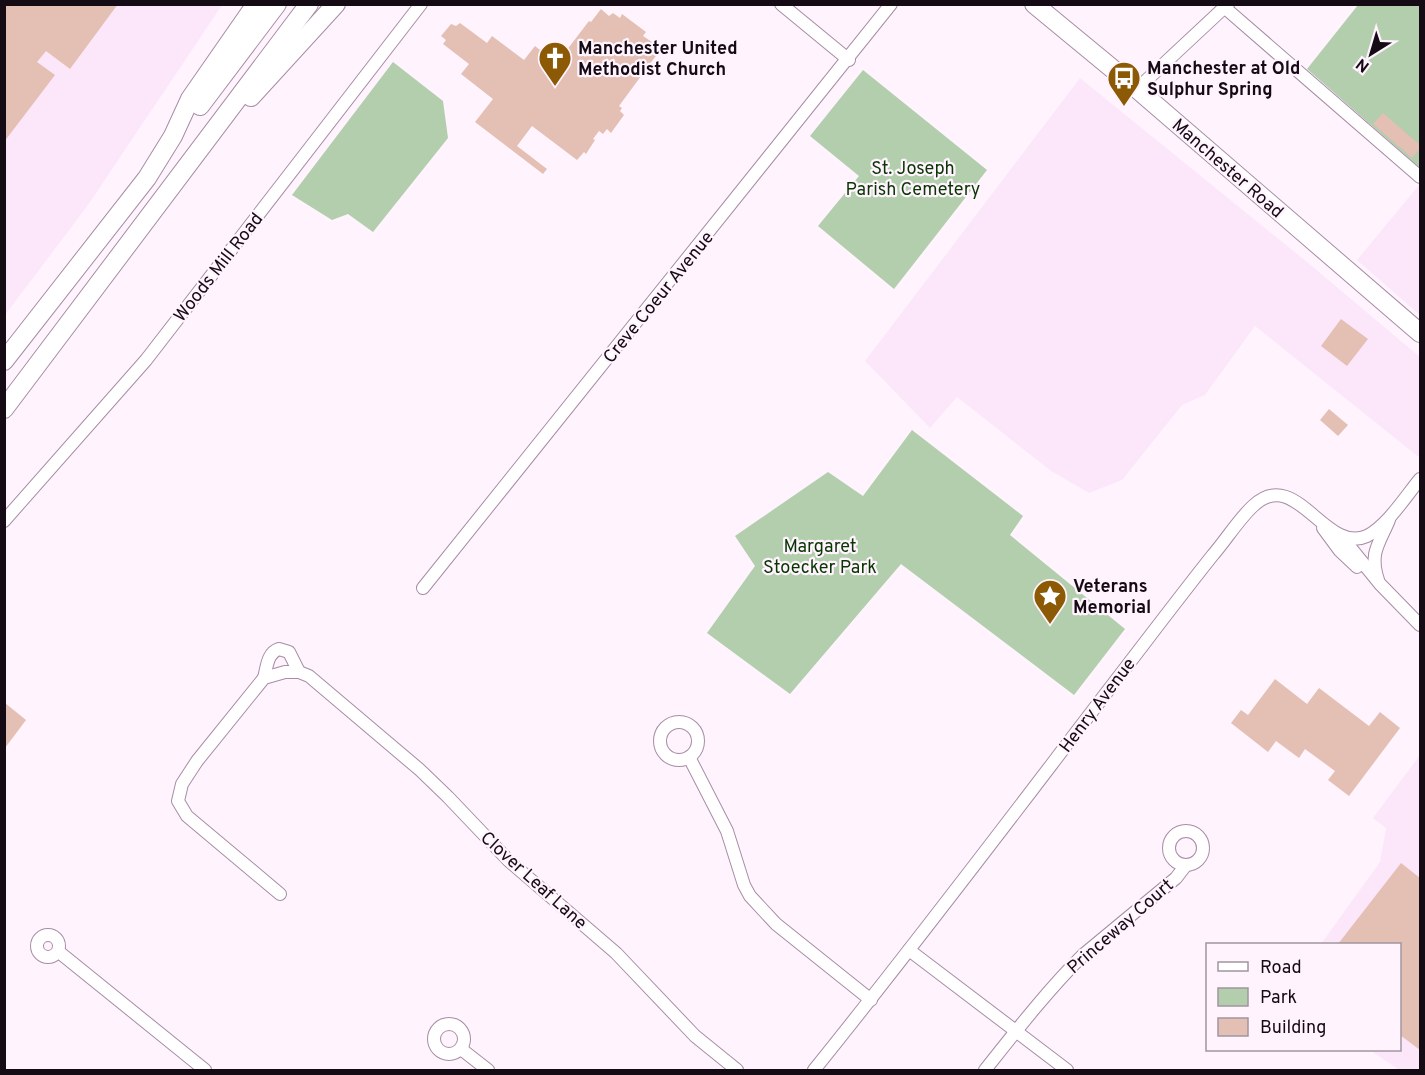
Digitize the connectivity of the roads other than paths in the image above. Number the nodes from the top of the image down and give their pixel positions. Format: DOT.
graph roads {
  1 [pos="256,4"];
  2 [pos="277,4"];
  3 [pos="309,4"];
  4 [pos="336,4"];
  5 [pos="421,4"];
  6 [pos="781,4"];
  7 [pos="891,4"];
  8 [pos="1034,4"];
  9 [pos="1226,6"];
  10 [pos="849,60"];
  11 [pos="1137,89"];
  12 [pos="173,136"];
  13 [pos="188,164"];
  14 [pos="1420,177"];
  15 [pos="1420,333"];
  16 [pos="4,361"];
  17 [pos="4,409"];
  18 [pos="1420,479"];
  19 [pos="1312,513"];
  20 [pos="1392,513"];
  21 [pos="4,522"];
  22 [pos="1341,536"];
  23 [pos="1380,584"];
  24 [pos="423,588"];
  25 [pos="1420,625"];
  26 [pos="299,672"];
  27 [pos="264,678"];
  28 [pos="689,757"];
  29 [pos="1186,865"];
  30 [pos="280,894"];
  31 [pos="909,950"];
  32 [pos="59,952"];
  33 [pos="871,1000"];
  34 [pos="1015,1032"];
  35 [pos="461,1048"];
  36 [pos="205,1071"];
  37 [pos="488,1071"];
  38 [pos="737,1071"];
  39 [pos="814,1071"];
  40 [pos="985,1071"];
  41 [pos="1067,1071"];
  1 -- 12 [label="highway"];
  2 -- 12 [label="highway"];
  3 -- 13 [label="highway"];
  4 -- 13 [label="highway"];
  5 -- 21 [label="street, Woods Mill Road"];
  6 -- 10 [label="street"];
  7 -- 10 [label="street, Creve Coeur Avenue"];
  8 -- 11 [label="highway, Manchester Road"];
  9 -- 11 [label="street"];
  9 -- 14 [label="street"];
  10 -- 24 [label="street, Creve Coeur Avenue"];
  11 -- 15 [label="highway, Manchester Road"];
  12 -- 16 [label="highway"];
  13 -- 17 [label="highway"];
  18 -- 20 [label="street"];
  19 -- 22 [label="street, Henry Avenue"];
  19 -- 23 [label="street"];
  19 -- 31 [label="street, Henry Avenue"];
  20 -- 22 [label="street"];
  20 -- 23 [label="street"];
  22 -- 23 [label="street, Henry Avenue"];
  23 -- 25 [label="street"];
  26 -- 27 [label="street"];
  26 -- 27 [label="street, Clover Leaf Lane"];
  26 -- 38 [label="street, Clover Leaf Lane"];
  27 -- 30 [label="street, Clover Leaf Lane"];
  28 -- 33 [label="street"];
  29 -- 34 [label="street, Princeway Court"];
  31 -- 33 [label="street, Henry Avenue"];
  31 -- 34 [label="street"];
  32 -- 36 [label="street"];
  33 -- 39 [label="street, Henry Avenue"];
  34 -- 40 [label="street, Princeway Court"];
  34 -- 41 [label="street"];
  35 -- 37 [label="street"];
}
